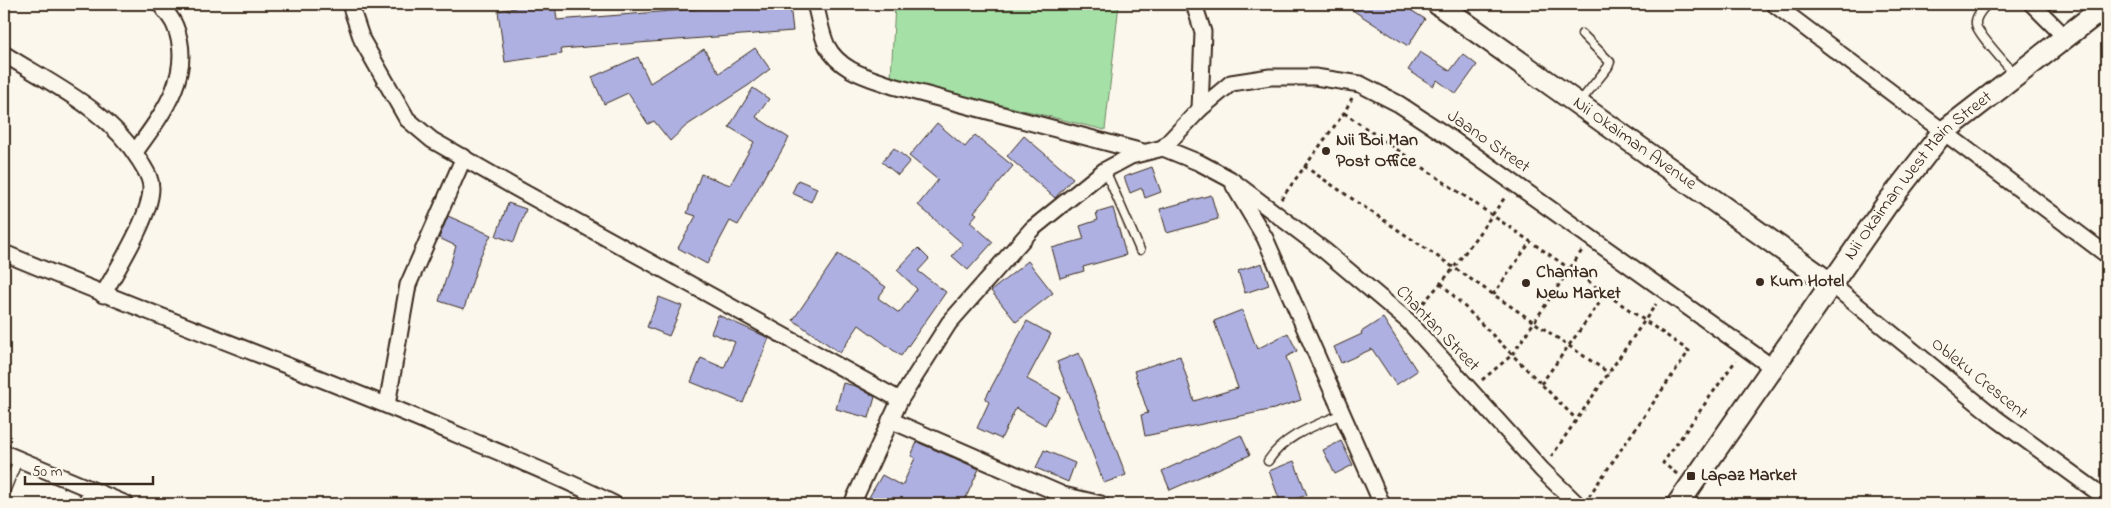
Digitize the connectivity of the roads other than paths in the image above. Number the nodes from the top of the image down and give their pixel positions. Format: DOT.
graph roads {
  1 [pos="160,4"];
  2 [pos="350,4"];
  3 [pos="815,4"];
  4 [pos="1194,4"];
  5 [pos="1438,4"];
  6 [pos="1774,4"];
  7 [pos="1987,4"];
  8 [pos="2032,4"];
  9 [pos="2107,5"];
  10 [pos="1582,34"];
  11 [pos="2066,38"];
  12 [pos="4,54"];
  13 [pos="2016,77"];
  14 [pos="1578,105"];
  15 [pos="1200,109"];
  16 [pos="1942,133"];
  17 [pos="1164,148"];
  18 [pos="135,152"];
  19 [pos="1144,153"];
  20 [pos="464,157"];
  21 [pos="1105,170"];
  22 [pos="1230,179"];
  23 [pos="1140,250"];
  24 [pos="4,253"];
  25 [pos="2107,256"];
  26 [pos="1831,284"];
  27 [pos="104,295"];
  28 [pos="1772,367"];
  29 [pos="900,400"];
  30 [pos="387,405"];
  31 [pos="1342,414"];
  32 [pos="890,420"];
  33 [pos="4,453"];
  34 [pos="19,458"];
  35 [pos="1268,461"];
  36 [pos="89,489"];
  37 [pos="4,494"];
  38 [pos="2107,499"];
  39 [pos="1582,500"];
  40 [pos="1684,502"];
  41 [pos="81,504"];
  42 [pos="126,504"];
  43 [pos="612,504"];
  44 [pos="852,504"];
  45 [pos="1101,504"];
  46 [pos="1382,504"];
  1 -- 18 [label="street"];
  2 -- 20 [label="street"];
  3 -- 19 [label="street"];
  4 -- 15 [label="street"];
  5 -- 14 [label="street, Nii Okaiman Avenue"];
  6 -- 16 [label="street"];
  7 -- 13 [label="lane"];
  8 -- 11 [label="street"];
  9 -- 11 [label="street, Nii Okaiman West Main Street"];
  10 -- 14 [label="lane"];
  11 -- 13 [label="street, Nii Okaiman West Main Street"];
  12 -- 18 [label="street"];
  13 -- 16 [label="street, Nii Okaiman West Main Street"];
  14 -- 26 [label="street, Nii Okaiman Avenue"];
  15 -- 17 [label="street, Jaano Street"];
  15 -- 28 [label="street, Jaano Street"];
  16 -- 25 [label="street"];
  16 -- 26 [label="street, Nii Okaiman West Main Street"];
  17 -- 19 [label="street"];
  17 -- 22 [label="street, Chantan Street"];
  18 -- 27 [label="street"];
  19 -- 21 [label="street"];
  20 -- 29 [label="street"];
  20 -- 30 [label="street"];
  21 -- 23 [label="lane"];
  21 -- 29 [label="street"];
  22 -- 31 [label="street"];
  22 -- 39 [label="street, Chantan Street"];
  24 -- 27 [label="street"];
  26 -- 28 [label="street, Nii Okaiman West Main Street"];
  26 -- 38 [label="street, Obleku Crescent"];
  27 -- 30 [label="street"];
  28 -- 40 [label="street, Nii Okaiman West Main Street"];
  29 -- 32 [label="street"];
  30 -- 43 [label="street"];
  31 -- 35 [label="lane"];
  31 -- 46 [label="street"];
  32 -- 44 [label="street"];
  32 -- 45 [label="street"];
  33 -- 34 [label="street"];
  34 -- 36 [label="street"];
  34 -- 37 [label="lane"];
  36 -- 41 [label="lane"];
  36 -- 42 [label="street"];
}
